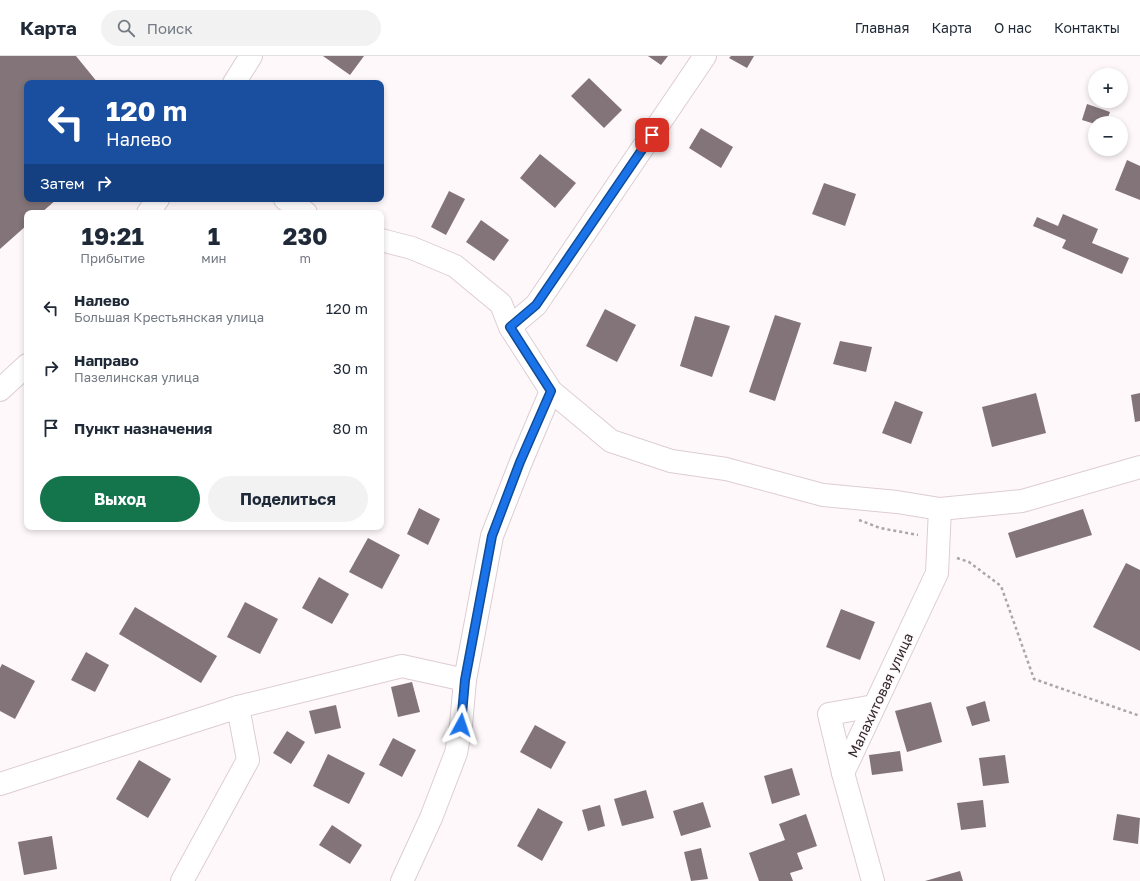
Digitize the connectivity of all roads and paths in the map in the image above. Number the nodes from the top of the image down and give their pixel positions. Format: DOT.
graph roads {
  1 [pos="251,56"];
  2 [pos="705,56"];
  3 [pos="236,80"];
  4 [pos="290,202"];
  5 [pos="302,210"];
  6 [pos="384,241"];
  7 [pos="510,327"];
  8 [pos="24,368"];
  9 [pos="0,390"];
  10 [pos="551,391"];
  11 [pos="1140,467"];
  12 [pos="940,509"];
  13 [pos="852,518"];
  14 [pos="937,550"];
  15 [pos="465,680"];
  16 [pos="238,706"];
  17 [pos="874,706"];
  18 [pos="1140,716"];
  19 [pos="843,773"];
  20 [pos="0,784"];
  21 [pos="182,881"];
  22 [pos="402,881"];
  23 [pos="873,881"];
  1 -- 3 [label="street"];
  2 -- 7 [label="street"];
  4 -- 5 [label="street"];
  6 -- 7 [label="street"];
  7 -- 10 [label="street"];
  8 -- 9 [label="street"];
  10 -- 12 [label="street"];
  10 -- 15 [label="street"];
  11 -- 12 [label="street"];
  12 -- 14 [label="street, Малахитовая улица"];
  13 -- 14 [label="path"];
  14 -- 17 [label="street, Малахитовая улица"];
  14 -- 18 [label="path"];
  15 -- 16 [label="street"];
  15 -- 22 [label="street"];
  16 -- 20 [label="street"];
  16 -- 21 [label="street"];
  17 -- 19 [label="street, Малахитовая улица"];
  17 -- 19 [label="street"];
  19 -- 23 [label="street, Малахитовая улица"];
}
